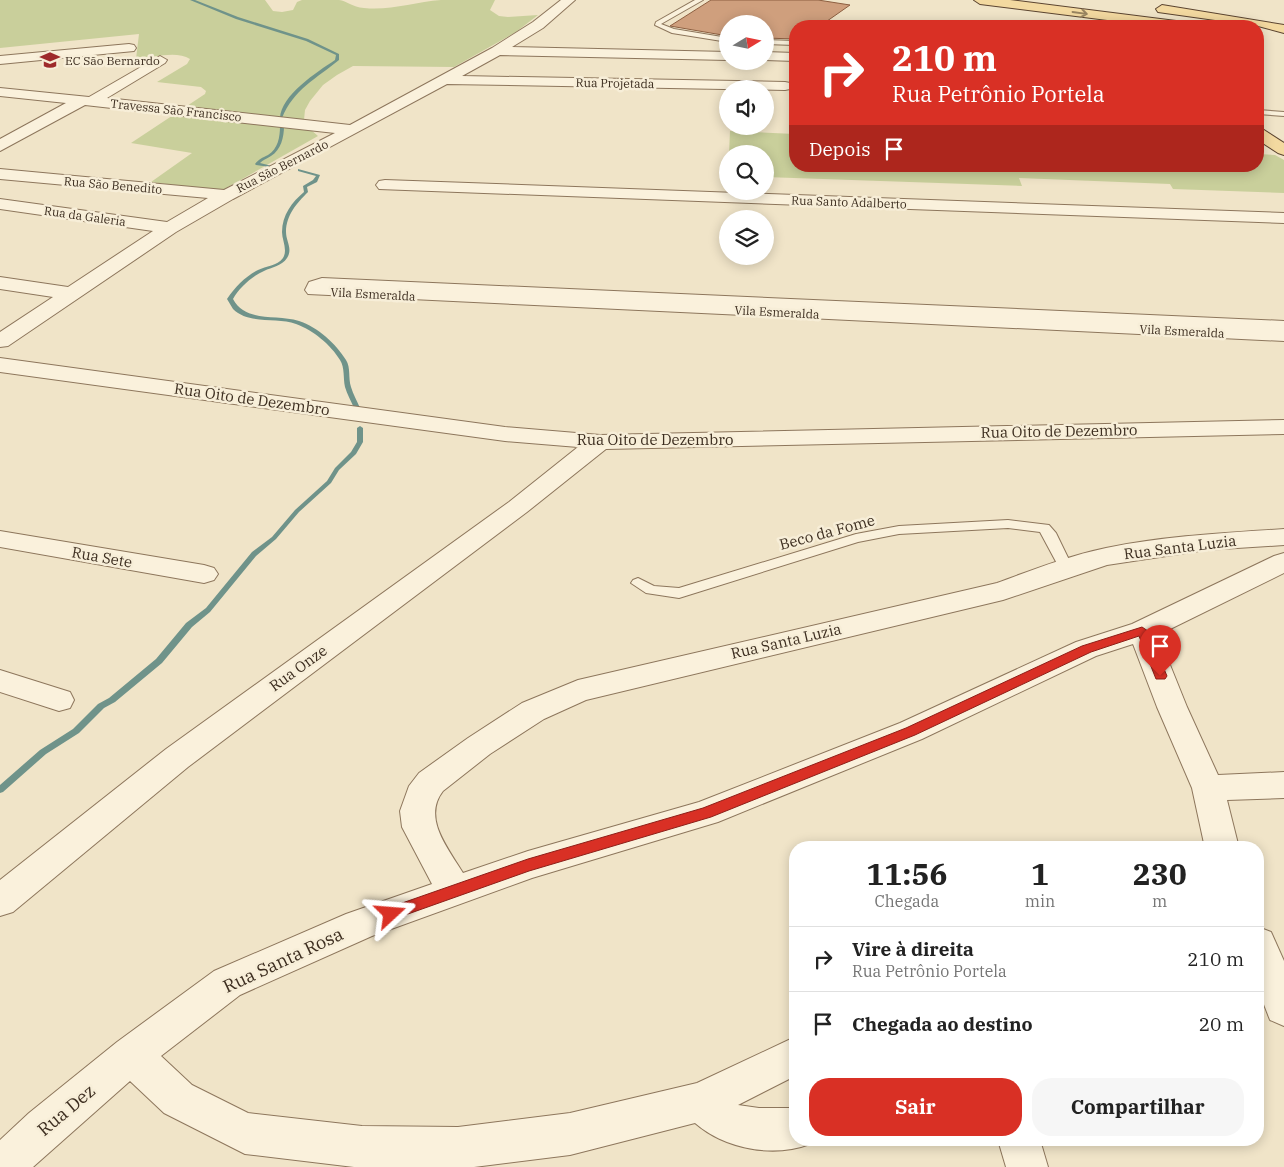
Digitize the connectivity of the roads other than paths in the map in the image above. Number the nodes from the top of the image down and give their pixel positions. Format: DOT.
graph roads {
  1 [pos="569,0"];
  2 [pos="700,0"];
  3 [pos="980,0"];
  4 [pos="994,2"];
  5 [pos="1146,7"];
  6 [pos="1157,19"];
  7 [pos="1054,20"];
  8 [pos="1130,20"];
  9 [pos="1182,20"];
  10 [pos="1264,24"];
  11 [pos="1284,29"];
  12 [pos="1264,37"];
  13 [pos="719,39"];
  14 [pos="1284,39"];
  15 [pos="774,42"];
  16 [pos="789,43"];
  17 [pos="129,48"];
  18 [pos="497,51"];
  19 [pos="719,56"];
  20 [pos="774,56"];
  21 [pos="789,57"];
  22 [pos="0,60"];
  23 [pos="160,60"];
  24 [pos="445,80"];
  25 [pos="784,86"];
  26 [pos="0,92"];
  27 [pos="87,101"];
  28 [pos="1264,112"];
  29 [pos="1284,114"];
  30 [pos="1264,127"];
  31 [pos="352,130"];
  32 [pos="1264,137"];
  33 [pos="1284,140"];
  34 [pos="0,146"];
  35 [pos="1284,150"];
  36 [pos="0,174"];
  37 [pos="385,185"];
  38 [pos="227,195"];
  39 [pos="0,204"];
  40 [pos="1284,218"];
  41 [pos="170,228"];
  42 [pos="0,284"];
  43 [pos="70,293"];
  44 [pos="922,315"];
  45 [pos="1170,326"];
  46 [pos="1284,327"];
  47 [pos="1284,335"];
  48 [pos="0,341"];
  49 [pos="0,365"];
  50 [pos="1284,427"];
  51 [pos="600,442"];
  52 [pos="1284,537"];
  53 [pos="0,539"];
  54 [pos="1284,562"];
  55 [pos="1066,568"];
  56 [pos="204,574"];
  57 [pos="638,583"];
  58 [pos="1142,631"];
  59 [pos="0,681"];
  60 [pos="59,700"];
  61 [pos="1284,785"];
  62 [pos="1208,788"];
  63 [pos="1220,841"];
  64 [pos="454,891"];
  65 [pos="0,901"];
  66 [pos="1264,958"];
  67 [pos="1284,1008"];
  68 [pos="131,1055"];
  69 [pos="789,1059"];
  70 [pos="702,1102"];
  71 [pos="789,1129"];
  72 [pos="1021,1146"];
  73 [pos="2,1167"];
  74 [pos="1028,1167"];
  1 -- 18 [label="street, Rua São Bernardo"];
  2 -- 13 [label="lane"];
  3 -- 4 [label="main road"];
  4 -- 7 [label="main road"];
  4 -- 8 [label="main road, one-way"];
  5 -- 6 [label="main road"];
  6 -- 8 [label="main road"];
  6 -- 9 [label="main road"];
  10 -- 11 [label="main road"];
  12 -- 14 [label="main road"];
  15 -- 16 [label="lane"];
  17 -- 22 [label="street"];
  18 -- 19 [label="street"];
  18 -- 24 [label="street, Rua São Bernardo"];
  20 -- 21 [label="street"];
  23 -- 27 [label="street"];
  24 -- 25 [label="street, Rua Projetada"];
  24 -- 31 [label="street, Rua São Bernardo"];
  26 -- 27 [label="street, Travessa São Francisco"];
  27 -- 31 [label="street, Travessa São Francisco"];
  27 -- 34 [label="street"];
  28 -- 29 [label="lane"];
  30 -- 33 [label="main road"];
  31 -- 38 [label="street, Rua São Bernardo"];
  32 -- 35 [label="main road"];
  36 -- 38 [label="street, Rua São Benedito"];
  37 -- 40 [label="street, Rua Santo Adalberto"];
  38 -- 41 [label="street, Rua São Bernardo"];
  39 -- 41 [label="street, Rua da Galeria"];
  41 -- 43 [label="street, Rua São Bernardo"];
  42 -- 43 [label="street"];
  43 -- 48 [label="street, Rua São Bernardo"];
  44 -- 44 [label="street, Vila Esmeralda"];
  44 -- 45 [label="street, Vila Esmeralda"];
  45 -- 46 [label="street, Vila Esmeralda"];
  45 -- 47 [label="street, Vila Esmeralda"];
  49 -- 51 [label="street, Rua Oito de Dezembro"];
  50 -- 51 [label="street, Rua Oito de Dezembro"];
  51 -- 65 [label="street, Rua Onze"];
  52 -- 55 [label="street, Rua Santa Luzia"];
  53 -- 56 [label="street, Rua Sete"];
  54 -- 58 [label="street, Rua Santa Rosa"];
  55 -- 57 [label="lane, Beco da Fome"];
  55 -- 64 [label="street, Rua Santa Luzia"];
  58 -- 62 [label="street"];
  58 -- 64 [label="street, Rua Santa Rosa"];
  59 -- 60 [label="street"];
  61 -- 62 [label="street"];
  62 -- 63 [label="street"];
  64 -- 68 [label="street, Rua Santa Rosa"];
  66 -- 67 [label="street"];
  68 -- 70 [label="street"];
  68 -- 73 [label="street, Rua Dez"];
  69 -- 70 [label="street"];
  70 -- 71 [label="street"];
  72 -- 74 [label="street"];
}
